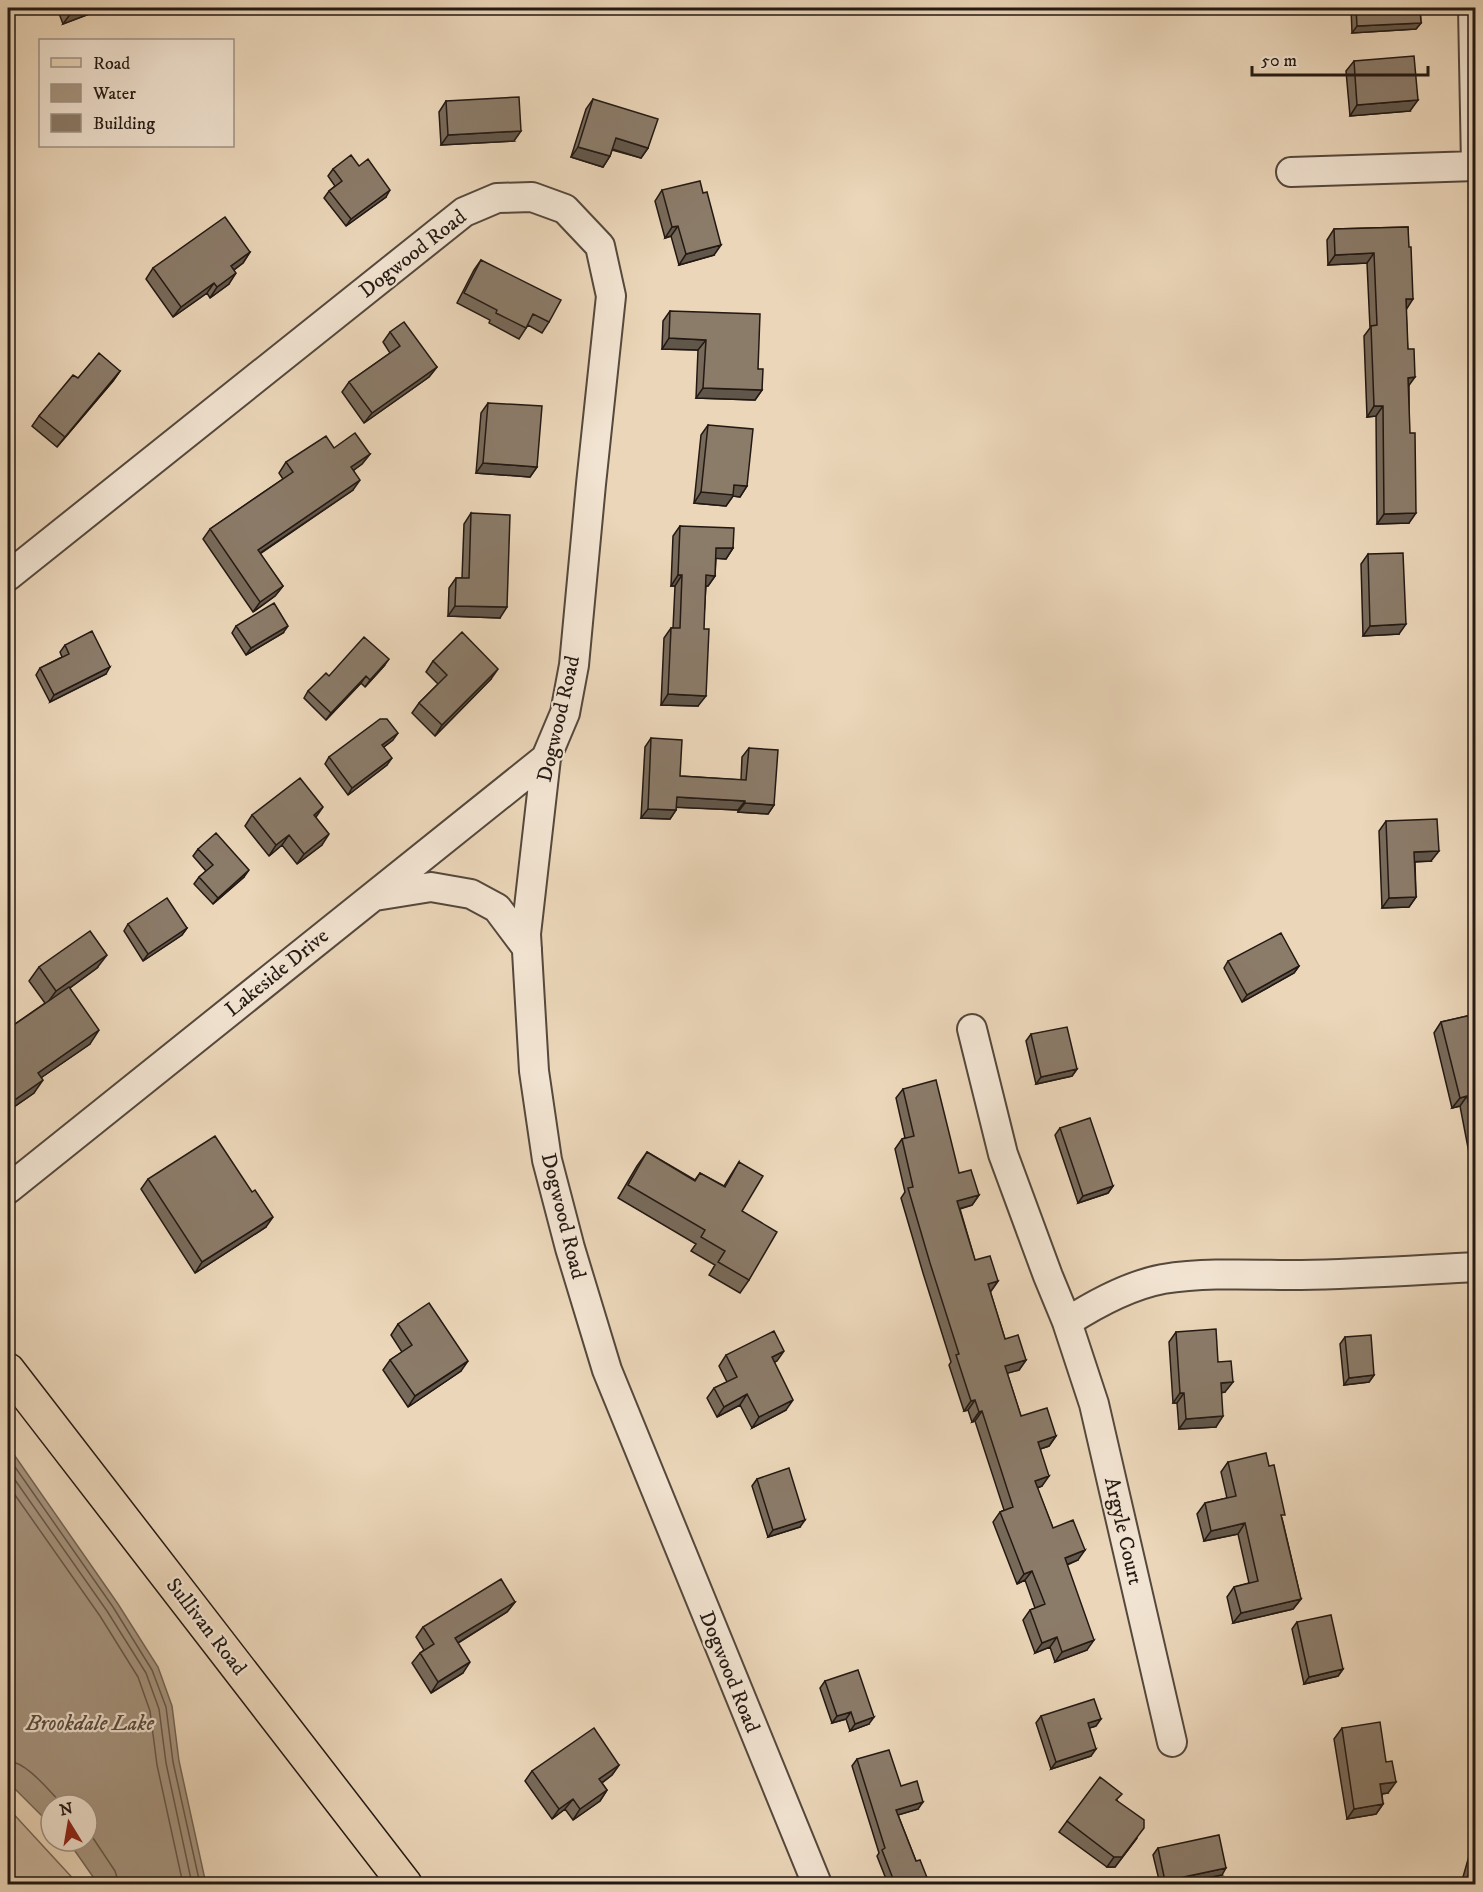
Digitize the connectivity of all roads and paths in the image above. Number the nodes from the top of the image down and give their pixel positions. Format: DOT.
graph roads {
  1 [pos="1473,8"];
  2 [pos="1476,165"];
  3 [pos="1291,172"];
  4 [pos="8,576"];
  5 [pos="546,758"];
  6 [pos="372,896"];
  7 [pos="526,948"];
  8 [pos="972,1029"];
  9 [pos="8,1189"];
  10 [pos="1476,1267"];
  11 [pos="1067,1322"];
  12 [pos="8,1370"];
  13 [pos="1172,1742"];
  14 [pos="405,1884"];
  15 [pos="817,1884"];
  1 -- 2 [label="street"];
  2 -- 3 [label="street"];
  4 -- 5 [label="street, Dogwood Road"];
  5 -- 6 [label="street, Lakeside Drive"];
  5 -- 7 [label="street, Dogwood Road"];
  6 -- 7 [label="street"];
  6 -- 9 [label="street, Lakeside Drive"];
  7 -- 15 [label="street, Dogwood Road"];
  8 -- 11 [label="street, Argyle Court"];
  10 -- 11 [label="street"];
  11 -- 13 [label="street, Argyle Court"];
  12 -- 14 [label="main road, Sullivan Road"];
}
